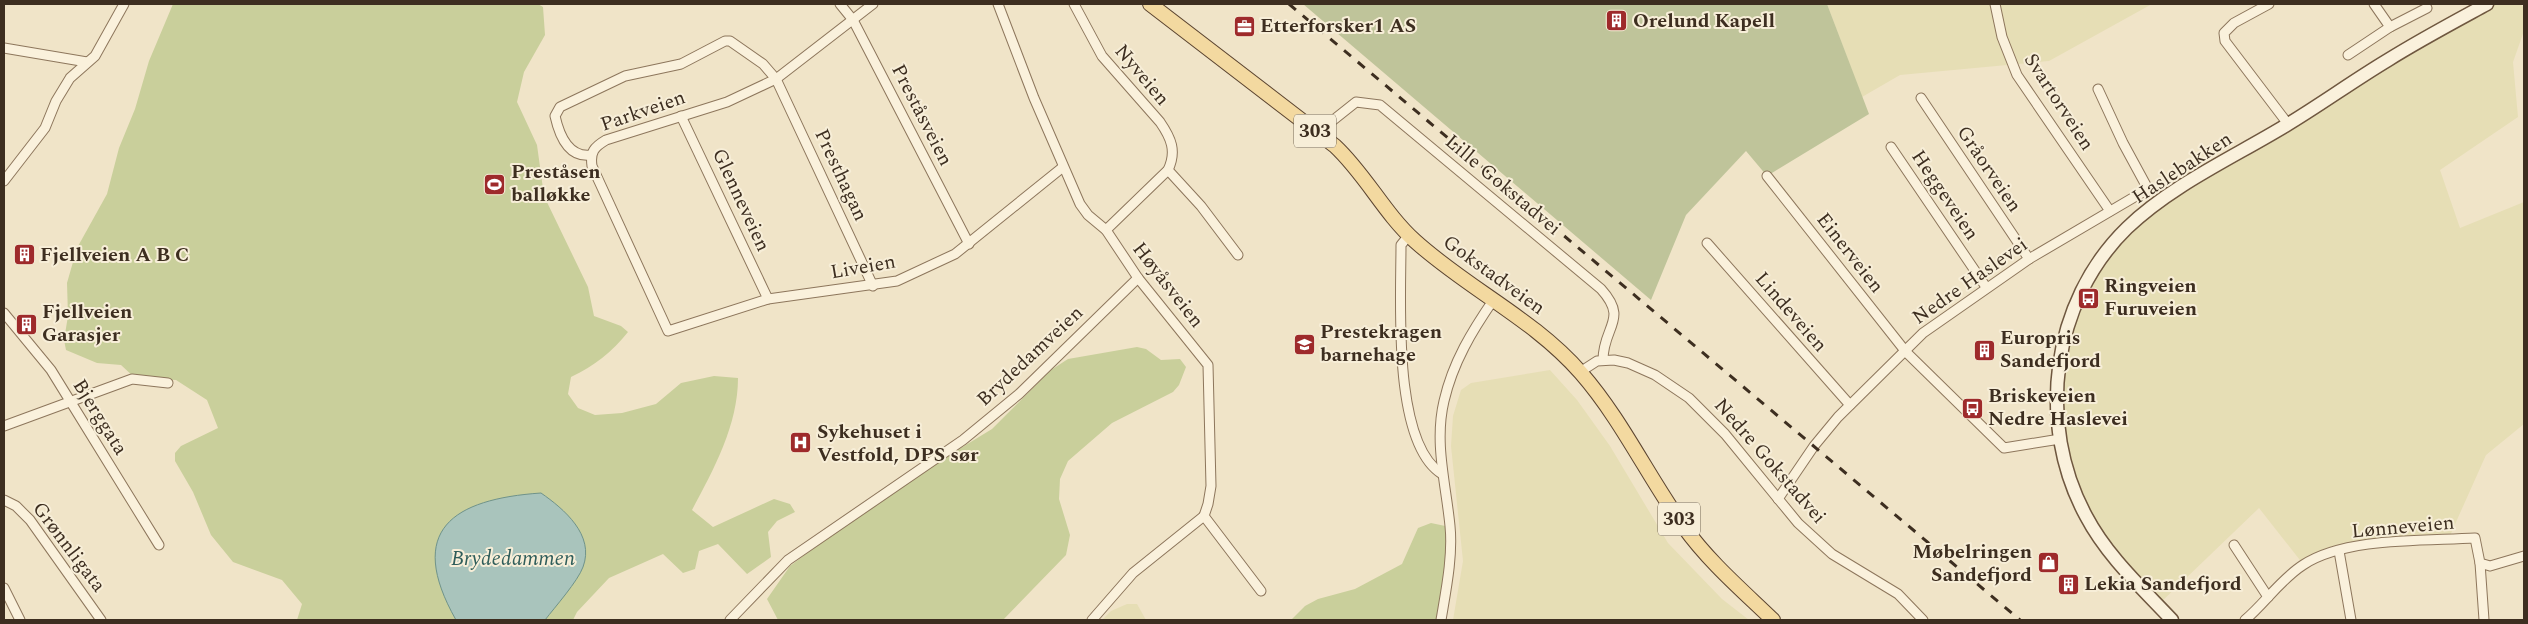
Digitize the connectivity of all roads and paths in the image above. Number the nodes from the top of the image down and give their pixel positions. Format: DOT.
graph roads {
  1 [pos="124,4"];
  2 [pos="840,4"];
  3 [pos="873,4"];
  4 [pos="998,4"];
  5 [pos="1074,4"];
  6 [pos="1150,4"];
  7 [pos="1995,4"];
  8 [pos="2269,4"];
  9 [pos="2374,4"];
  10 [pos="2487,4"];
  11 [pos="2427,8"];
  12 [pos="853,20"];
  13 [pos="2390,27"];
  14 [pos="4,48"];
  15 [pos="2348,55"];
  16 [pos="87,62"];
  17 [pos="776,79"];
  18 [pos="2098,90"];
  19 [pos="1921,98"];
  20 [pos="682,116"];
  21 [pos="2288,124"];
  22 [pos="1318,133"];
  23 [pos="1891,147"];
  24 [pos="591,155"];
  25 [pos="1063,167"];
  26 [pos="1168,170"];
  27 [pos="1766,176"];
  28 [pos="4,181"];
  29 [pos="2110,211"];
  30 [pos="1106,230"];
  31 [pos="1408,235"];
  32 [pos="1707,243"];
  33 [pos="969,244"];
  34 [pos="1238,255"];
  35 [pos="2029,259"];
  36 [pos="1138,278"];
  37 [pos="873,286"];
  38 [pos="1986,288"];
  39 [pos="768,299"];
  40 [pos="1494,299"];
  41 [pos="4,313"];
  42 [pos="668,331"];
  43 [pos="1906,352"];
  44 [pos="1603,360"];
  45 [pos="1580,372"];
  46 [pos="168,383"];
  47 [pos="70,402"];
  48 [pos="1850,405"];
  49 [pos="4,426"];
  50 [pos="2060,439"];
  51 [pos="1442,474"];
  52 [pos="1778,499"];
  53 [pos="4,500"];
  54 [pos="1204,516"];
  55 [pos="159,545"];
  56 [pos="2234,545"];
  57 [pos="2339,551"];
  58 [pos="2524,556"];
  59 [pos="2480,563"];
  60 [pos="4,588"];
  61 [pos="1261,591"];
  62 [pos="2268,598"];
  63 [pos="20,620"];
  64 [pos="101,620"];
  65 [pos="730,620"];
  66 [pos="1092,620"];
  67 [pos="1441,620"];
  68 [pos="1773,620"];
  69 [pos="1924,620"];
  70 [pos="2172,620"];
  71 [pos="2245,620"];
  72 [pos="2351,620"];
  73 [pos="2484,620"];
  1 -- 16 [label="street"];
  2 -- 12 [label="street, Preståsveien"];
  3 -- 12 [label="street, Parkveien"];
  4 -- 25 [label="street, Høyåsveien"];
  5 -- 26 [label="street, Nyveien"];
  6 -- 22 [label="main road, Gokstadveien / 303"];
  7 -- 29 [label="street, Svartorveien"];
  8 -- 21 [label="street"];
  9 -- 13 [label="street"];
  10 -- 21 [label="main road, Haslebakken"];
  11 -- 13 [label="street"];
  12 -- 17 [label="street, Parkveien"];
  12 -- 33 [label="street, Preståsveien"];
  13 -- 15 [label="street"];
  14 -- 16 [label="street"];
  16 -- 28 [label="street"];
  17 -- 20 [label="street, Parkveien"];
  17 -- 24 [label="street, Presthagan"];
  17 -- 37 [label="street, Presthagan"];
  18 -- 29 [label="street, Nedre Haslevei"];
  19 -- 35 [label="street, Gråorveien"];
  20 -- 24 [label="street, Parkveien"];
  20 -- 39 [label="street, Glenneveien"];
  21 -- 50 [label="main road, Haslebakken"];
  22 -- 31 [label="main road, Gokstadveien / 303"];
  22 -- 44 [label="street, Lille Gokstadvei"];
  23 -- 38 [label="street, Heggeveien"];
  24 -- 42 [label="street, Parkveien"];
  25 -- 30 [label="street, Høyåsveien"];
  25 -- 33 [label="street, Liveien"];
  26 -- 30 [label="street"];
  26 -- 34 [label="street"];
  27 -- 43 [label="street, Einerveien"];
  29 -- 35 [label="street, Nedre Haslevei"];
  30 -- 36 [label="street, Høyåsveien"];
  31 -- 40 [label="main road, Gokstadveien / 303"];
  31 -- 51 [label="street"];
  32 -- 48 [label="street, Lindeveien"];
  33 -- 37 [label="street, Liveien"];
  35 -- 38 [label="street, Nedre Haslevei"];
  36 -- 54 [label="street, Høyåsveien"];
  36 -- 65 [label="street, Brydedamveien"];
  37 -- 39 [label="street, Liveien"];
  38 -- 43 [label="street, Nedre Haslevei"];
  39 -- 42 [label="street, Liveien"];
  40 -- 45 [label="main road, Gokstadveien / 303"];
  40 -- 51 [label="street"];
  41 -- 47 [label="street, Bjerggata"];
  43 -- 48 [label="street, Nedre Haslevei"];
  43 -- 50 [label="street, Einerveien"];
  44 -- 45 [label="street"];
  44 -- 52 [label="street, Nedre Gokstadvei"];
  45 -- 68 [label="main road, Gokstadveien / 303"];
  46 -- 47 [label="street"];
  47 -- 49 [label="street"];
  47 -- 55 [label="street, Bjerggata"];
  48 -- 52 [label="street, Nedre Haslevei"];
  50 -- 70 [label="main road, Haslebakken"];
  51 -- 67 [label="street"];
  52 -- 69 [label="street, Nedre Gokstadvei"];
  53 -- 64 [label="street, Grønnligata"];
  54 -- 61 [label="street"];
  54 -- 66 [label="street"];
  56 -- 62 [label="street"];
  57 -- 59 [label="street, Lønneveien"];
  57 -- 62 [label="street, Lønneveien"];
  57 -- 72 [label="street, Lønneveien"];
  58 -- 59 [label="street"];
  59 -- 73 [label="street, Lønneveien"];
  60 -- 63 [label="street"];
  62 -- 71 [label="street, Lønneveien"];
}
